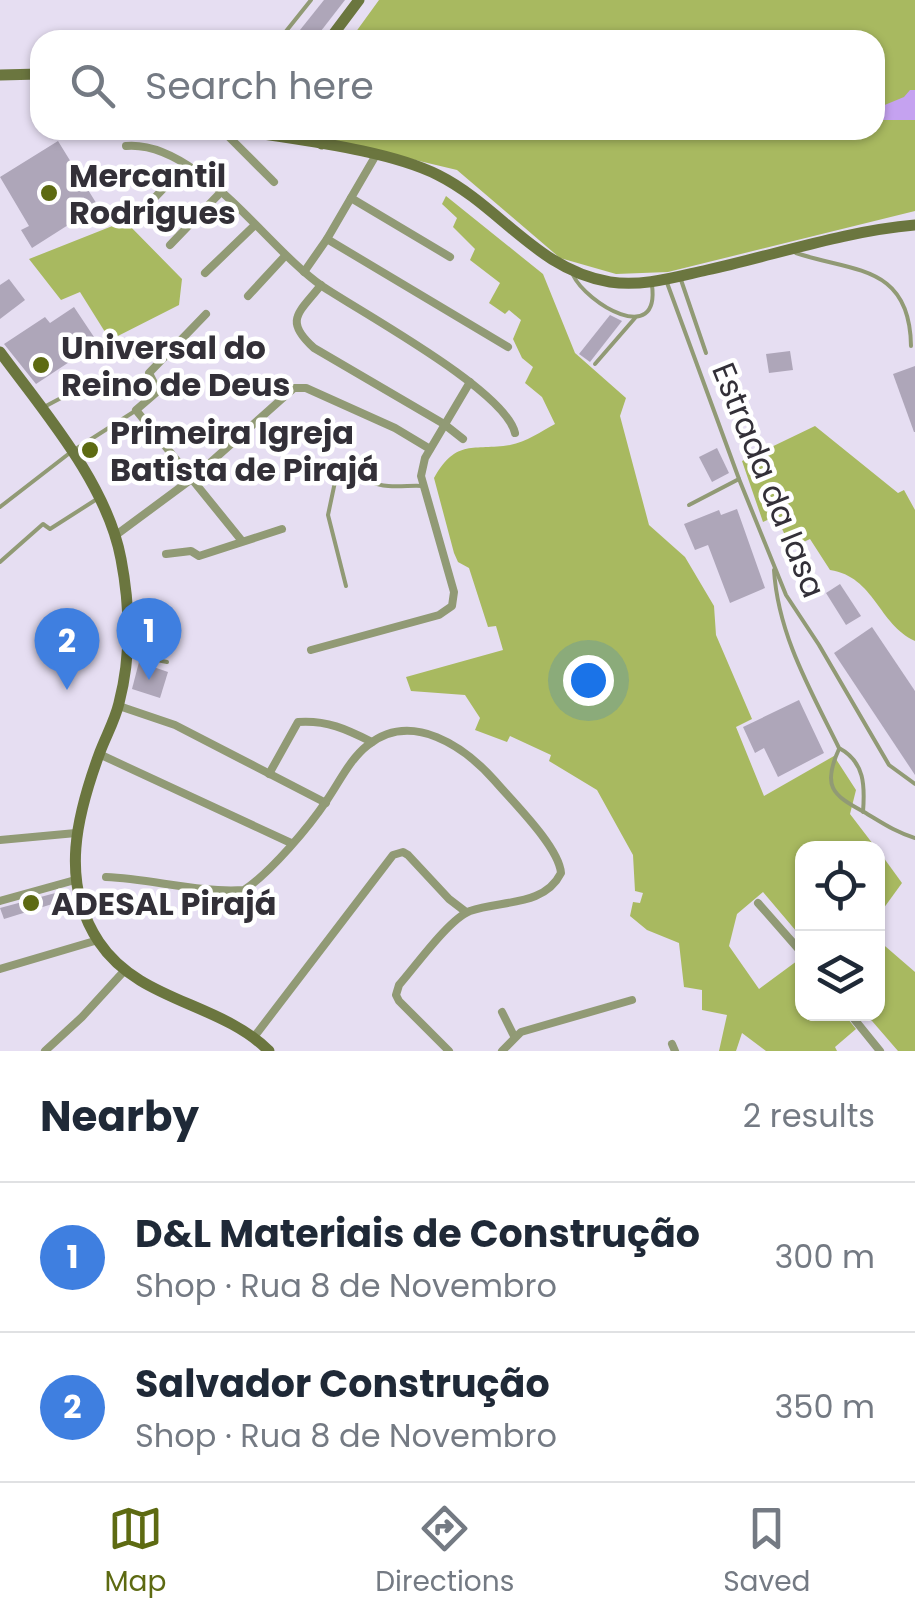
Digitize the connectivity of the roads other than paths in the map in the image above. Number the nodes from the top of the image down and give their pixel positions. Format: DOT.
graph roads {
  1 [pos="311,0"];
  2 [pos="359,0"];
  3 [pos="286,30"];
  4 [pos="336,30"];
  5 [pos="0,74"];
  6 [pos="30,74"];
  7 [pos="232,140"];
  8 [pos="303,140"];
  9 [pos="318,140"];
  10 [pos="126,146"];
  11 [pos="326,146"];
  12 [pos="376,155"];
  13 [pos="185,166"];
  14 [pos="274,182"];
  15 [pos="220,193"];
  16 [pos="351,198"];
  17 [pos="140,213"];
  18 [pos="255,225"];
  19 [pos="915,225"];
  20 [pos="328,239"];
  21 [pos="170,245"];
  22 [pos="791,252"];
  23 [pos="286,256"];
  24 [pos="450,257"];
  25 [pos="571,271"];
  26 [pos="206,272"];
  27 [pos="304,272"];
  28 [pos="680,277"];
  29 [pos="666,280"];
  30 [pos="652,282"];
  31 [pos="321,285"];
  32 [pos="248,296"];
  33 [pos="206,314"];
  34 [pos="635,318"];
  35 [pos="911,346"];
  36 [pos="508,347"];
  37 [pos="0,352"];
  38 [pos="706,353"];
  39 [pos="595,364"];
  40 [pos="110,372"];
  41 [pos="470,382"];
  42 [pos="40,409"];
  43 [pos="136,410"];
  44 [pos="444,424"];
  45 [pos="514,434"];
  46 [pos="463,439"];
  47 [pos="430,449"];
  48 [pos="71,452"];
  49 [pos="193,478"];
  50 [pos="739,479"];
  51 [pos="422,486"];
  52 [pos="101,496"];
  53 [pos="689,505"];
  54 [pos="0,506"];
  55 [pos="282,529"];
  56 [pos="116,535"];
  57 [pos="242,541"];
  58 [pos="166,554"];
  59 [pos="0,562"];
  60 [pos="773,564"];
  61 [pos="346,586"];
  62 [pos="311,650"];
  63 [pos="126,654"];
  64 [pos="167,662"];
  65 [pos="119,706"];
  66 [pos="372,742"];
  67 [pos="839,748"];
  68 [pos="100,754"];
  69 [pos="269,774"];
  70 [pos="915,784"];
  71 [pos="326,803"];
  72 [pos="863,812"];
  73 [pos="76,833"];
  74 [pos="915,838"];
  75 [pos="0,840"];
  76 [pos="291,844"];
  77 [pos="106,877"];
  78 [pos="75,880"];
  79 [pos="0,901"];
  80 [pos="758,903"];
  81 [pos="466,912"];
  82 [pos="98,940"];
  83 [pos="795,945"];
  84 [pos="0,969"];
  85 [pos="125,970"];
  86 [pos="632,1000"];
  87 [pos="502,1012"];
  88 [pos="856,1021"];
  89 [pos="514,1036"];
  90 [pos="254,1037"];
  91 [pos="45,1051"];
  92 [pos="269,1051"];
  93 [pos="449,1051"];
  94 [pos="502,1051"];
  95 [pos="880,1051"];
  1 -- 3 [label="lane"];
  2 -- 4 [label="main road"];
  5 -- 6 [label="main road"];
  7 -- 14 [label="street"];
  8 -- 11 [label="main road"];
  9 -- 11 [label="main road"];
  10 -- 13 [label="street"];
  11 -- 12 [label="main road"];
  12 -- 16 [label="street"];
  12 -- 25 [label="main road"];
  13 -- 15 [label="street"];
  13 -- 17 [label="street"];
  15 -- 18 [label="street"];
  15 -- 21 [label="street"];
  16 -- 20 [label="street"];
  16 -- 24 [label="street"];
  18 -- 23 [label="street"];
  18 -- 26 [label="street"];
  19 -- 22 [label="main road"];
  20 -- 27 [label="street"];
  20 -- 36 [label="street"];
  22 -- 28 [label="main road"];
  22 -- 35 [label="lane"];
  23 -- 27 [label="street"];
  23 -- 32 [label="street"];
  25 -- 30 [label="main road"];
  25 -- 34 [label="lane"];
  27 -- 31 [label="street"];
  28 -- 29 [label="main road"];
  28 -- 38 [label="lane, Estrada da Iasa"];
  29 -- 30 [label="main road"];
  29 -- 50 [label="lane, Estrada da Iasa"];
  30 -- 34 [label="lane"];
  31 -- 41 [label="street"];
  31 -- 44 [label="street"];
  33 -- 43 [label="street"];
  34 -- 39 [label="lane"];
  37 -- 42 [label="main road"];
  40 -- 42 [label="lane"];
  41 -- 44 [label="street"];
  41 -- 45 [label="street"];
  42 -- 48 [label="main road"];
  43 -- 48 [label="lane"];
  43 -- 49 [label="street"];
  44 -- 46 [label="street"];
  44 -- 47 [label="street"];
  47 -- 49 [label="street"];
  47 -- 51 [label="street"];
  48 -- 52 [label="main road"];
  48 -- 54 [label="lane"];
  49 -- 56 [label="street"];
  49 -- 57 [label="street"];
  50 -- 53 [label="lane"];
  50 -- 60 [label="lane, Estrada da Iasa"];
  51 -- 61 [label="lane"];
  51 -- 62 [label="street"];
  52 -- 56 [label="main road"];
  52 -- 59 [label="lane"];
  55 -- 57 [label="street"];
  56 -- 63 [label="main road"];
  57 -- 58 [label="street"];
  60 -- 67 [label="lane"];
  60 -- 70 [label="lane, Estrada da Iasa"];
  63 -- 64 [label="lane"];
  63 -- 65 [label="main road"];
  65 -- 68 [label="main road"];
  65 -- 69 [label="street"];
  66 -- 69 [label="street"];
  66 -- 71 [label="street"];
  66 -- 81 [label="street"];
  67 -- 72 [label="lane"];
  67 -- 72 [label="lane"];
  68 -- 73 [label="main road"];
  68 -- 76 [label="street"];
  69 -- 71 [label="street"];
  71 -- 76 [label="street"];
  72 -- 74 [label="lane"];
  73 -- 75 [label="street"];
  73 -- 78 [label="main road"];
  76 -- 77 [label="street"];
  78 -- 79 [label="street"];
  78 -- 82 [label="main road"];
  80 -- 83 [label="street"];
  81 -- 90 [label="street"];
  81 -- 93 [label="street"];
  82 -- 84 [label="street"];
  82 -- 85 [label="main road"];
  85 -- 90 [label="main road"];
  85 -- 91 [label="street"];
  86 -- 89 [label="street"];
  87 -- 89 [label="street"];
  88 -- 95 [label="street"];
  89 -- 94 [label="street"];
  90 -- 92 [label="main road"];
}
